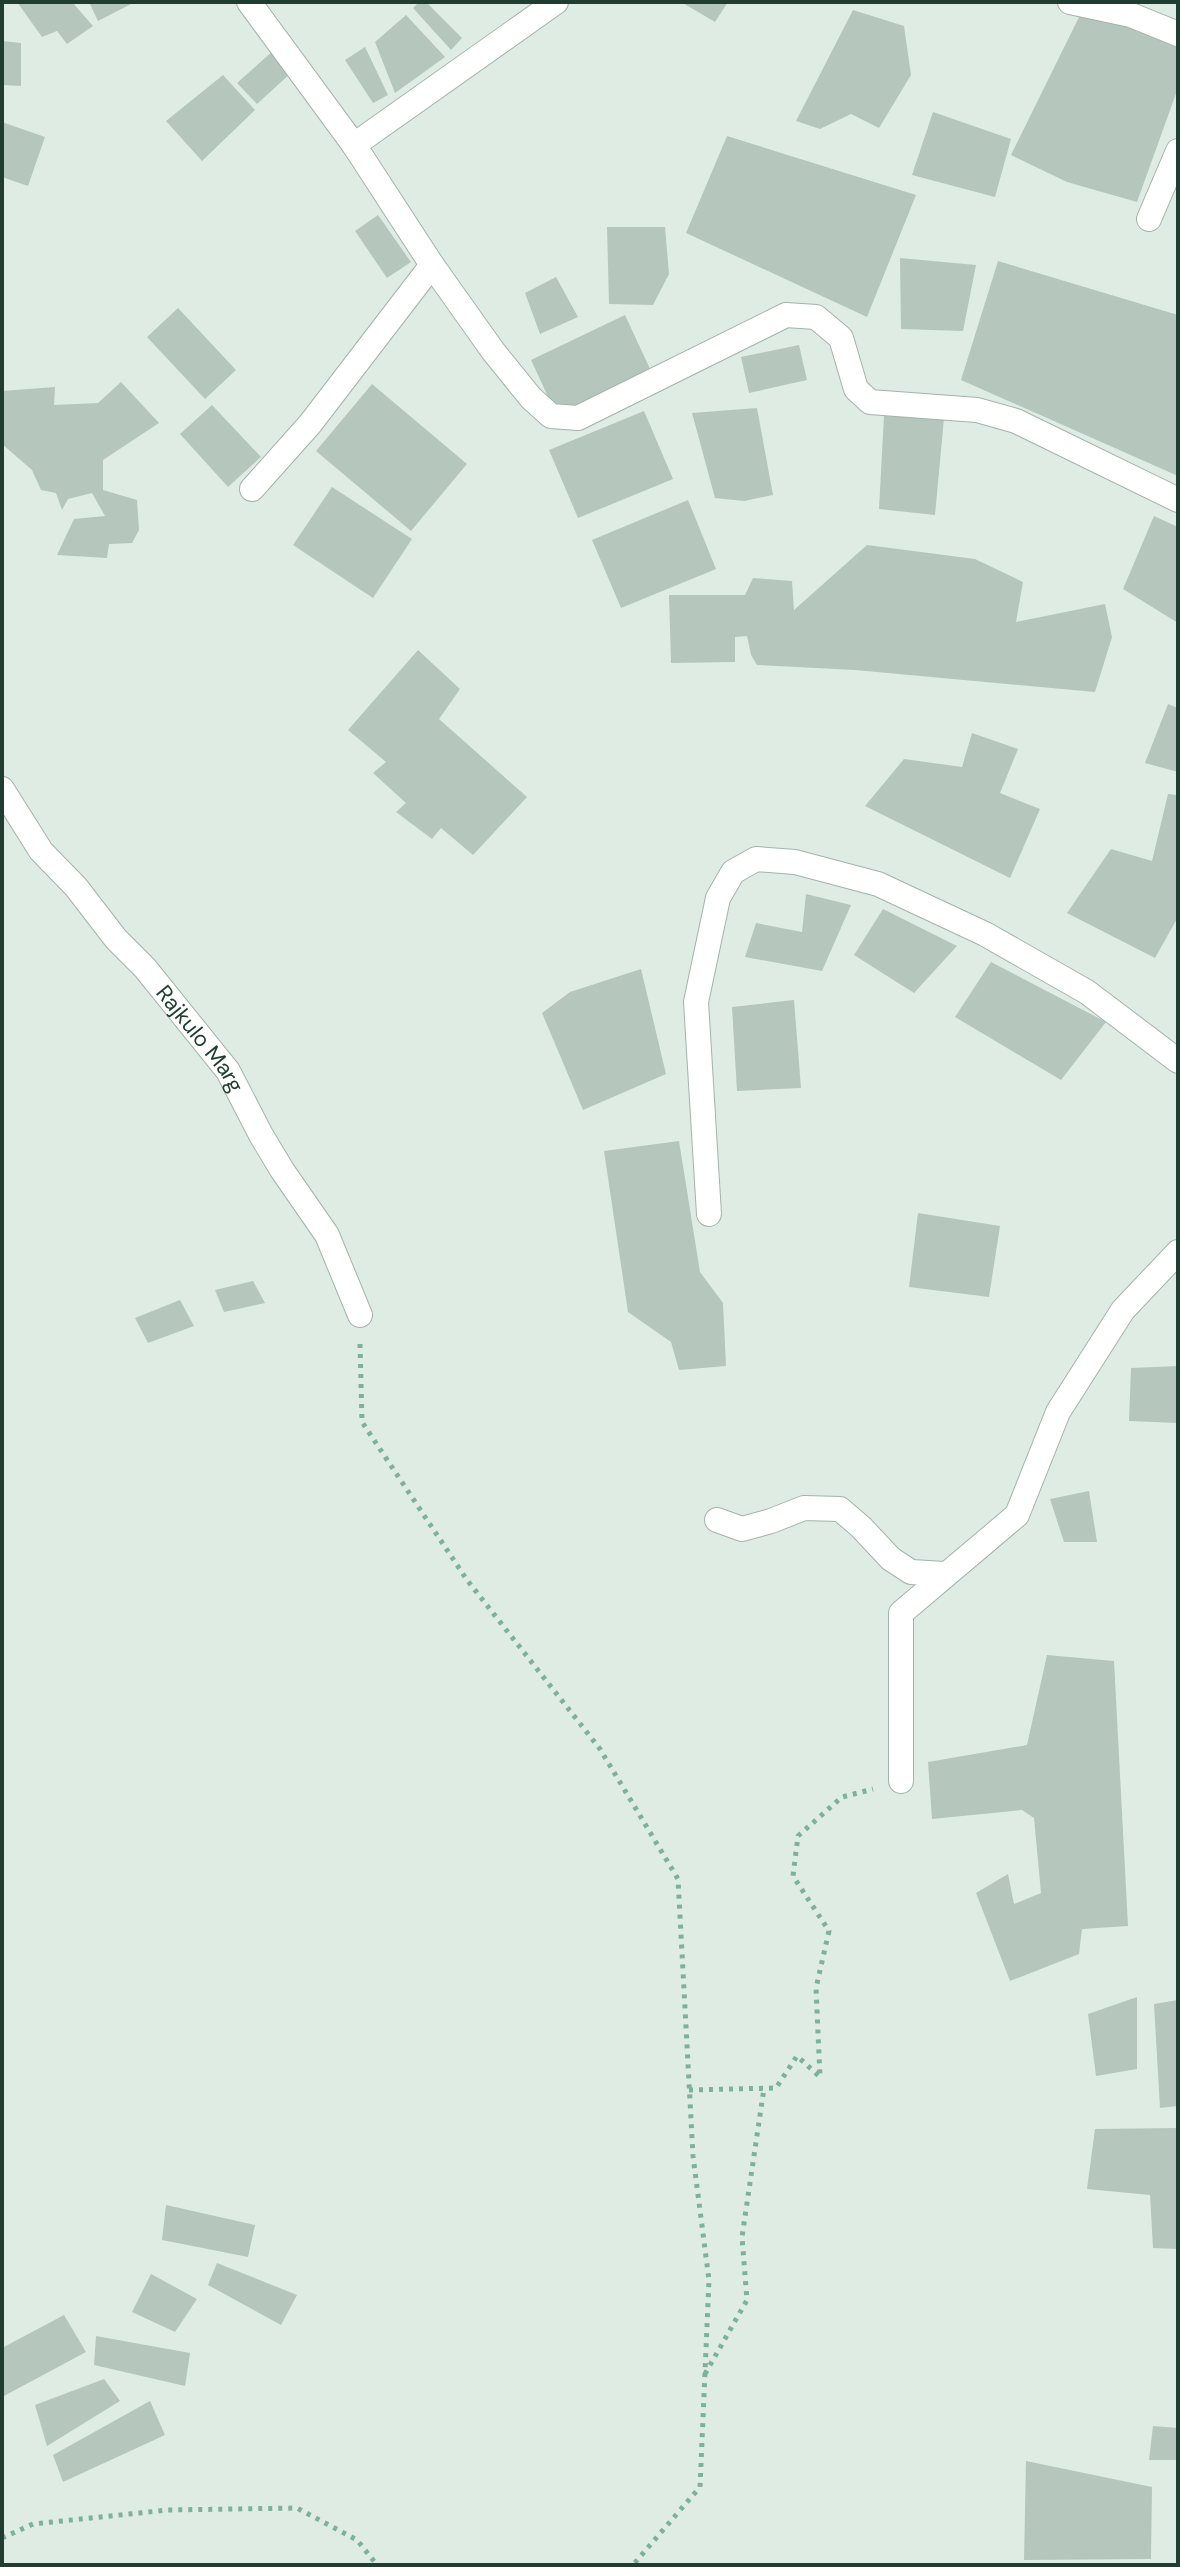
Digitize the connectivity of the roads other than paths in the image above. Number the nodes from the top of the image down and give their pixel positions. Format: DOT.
graph roads {
  1 [pos="249,2"];
  2 [pos="556,2"];
  3 [pos="1070,2"];
  4 [pos="1178,34"];
  5 [pos="354,145"];
  6 [pos="1178,151"];
  7 [pos="1149,219"];
  8 [pos="432,265"];
  9 [pos="252,489"];
  10 [pos="1178,500"];
  11 [pos="2,789"];
  12 [pos="1178,1061"];
  13 [pos="709,1214"];
  14 [pos="1178,1252"];
  15 [pos="360,1315"];
  16 [pos="717,1520"];
  17 [pos="945,1574"];
  18 [pos="901,1781"];
  1 -- 5 [label="street"];
  2 -- 5 [label="street"];
  3 -- 4 [label="street"];
  5 -- 8 [label="street"];
  6 -- 7 [label="street"];
  8 -- 9 [label="street"];
  8 -- 10 [label="street"];
  11 -- 15 [label="street, Rajkulo Marg"];
  12 -- 13 [label="street"];
  14 -- 17 [label="street"];
  16 -- 17 [label="street"];
  17 -- 18 [label="street"];
}
